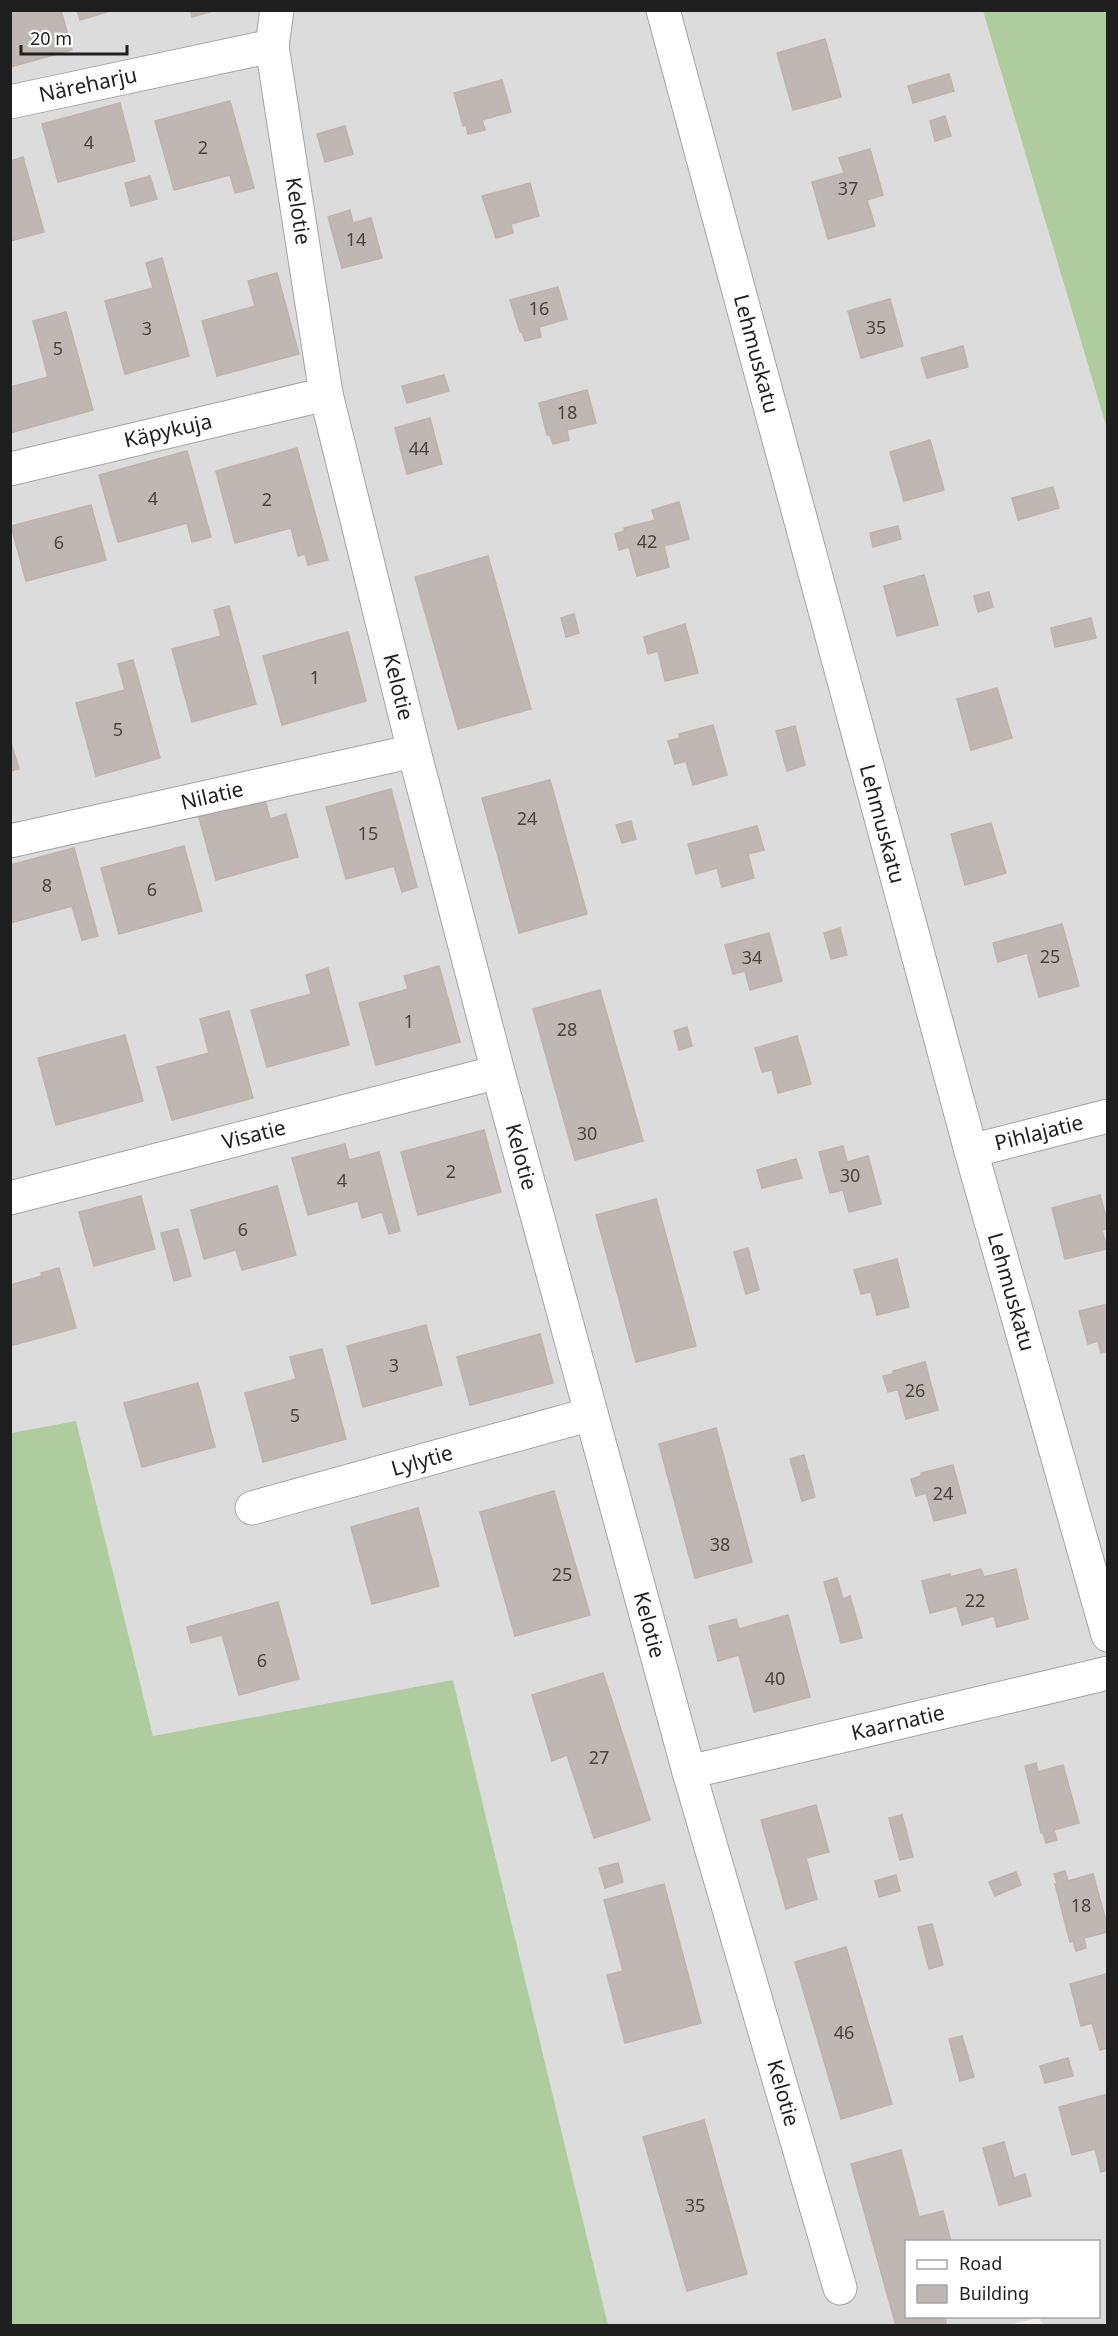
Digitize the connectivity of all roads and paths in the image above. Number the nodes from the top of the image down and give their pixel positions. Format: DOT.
graph roads {
  1 [pos="277,10"];
  2 [pos="663,10"];
  3 [pos="272,46"];
  4 [pos="10,102"];
  5 [pos="326,394"];
  6 [pos="10,469"];
  7 [pos="414,751"];
  8 [pos="10,841"];
  9 [pos="498,1072"];
  10 [pos="1107,1116"];
  11 [pos="971,1151"];
  12 [pos="10,1198"];
  13 [pos="591,1414"];
  14 [pos="252,1508"];
  15 [pos="1107,1635"];
  16 [pos="1107,1673"];
  17 [pos="689,1772"];
  18 [pos="840,2288"];
  1 -- 3 [label="street, Kelotie"];
  2 -- 11 [label="street, Lehmuskatu"];
  3 -- 4 [label="street, Näreharju"];
  3 -- 5 [label="street, Kelotie"];
  5 -- 6 [label="street, Käpykuja"];
  5 -- 7 [label="street, Kelotie"];
  7 -- 8 [label="street, Nilatie"];
  7 -- 9 [label="street, Kelotie"];
  9 -- 12 [label="street, Visatie"];
  9 -- 13 [label="street, Kelotie"];
  10 -- 11 [label="street, Pihlajatie"];
  11 -- 15 [label="street, Lehmuskatu"];
  13 -- 14 [label="street, Lylytie"];
  13 -- 17 [label="street, Kelotie"];
  16 -- 17 [label="street, Kaarnatie"];
  17 -- 18 [label="street, Kelotie"];
}
